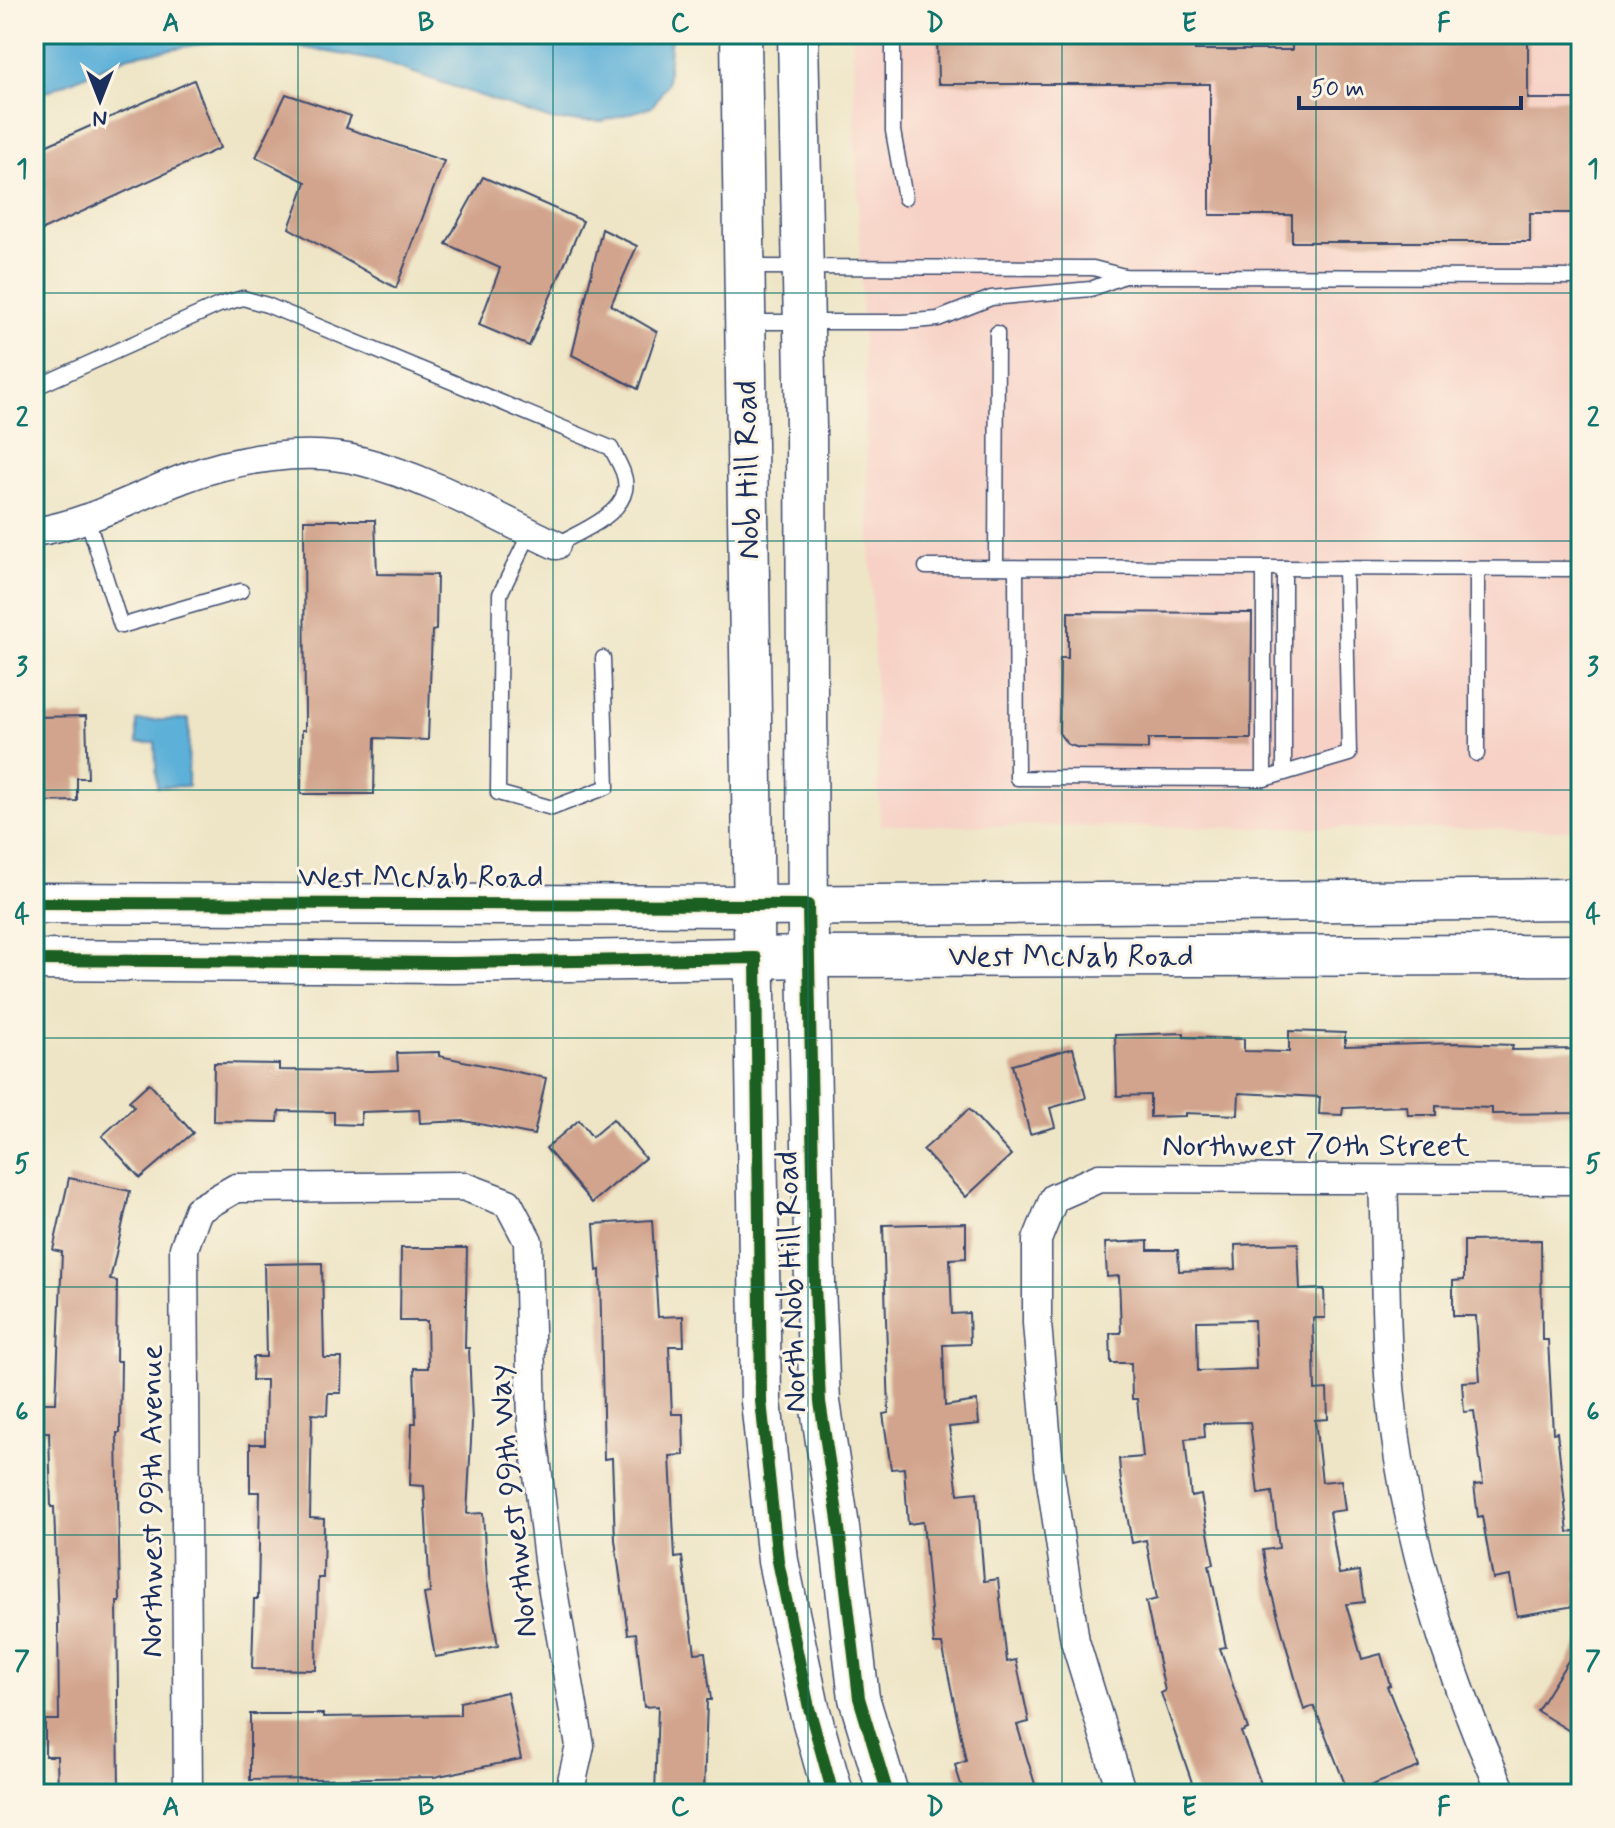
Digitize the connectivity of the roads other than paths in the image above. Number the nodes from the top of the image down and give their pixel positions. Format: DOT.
graph roads {
  1 [pos="741,34"];
  2 [pos="798,34"];
  3 [pos="893,34"];
  4 [pos="905,198"];
  5 [pos="745,267"];
  6 [pos="802,268"];
  7 [pos="1124,276"];
  8 [pos="1581,277"];
  9 [pos="746,322"];
  10 [pos="805,323"];
  11 [pos="997,333"];
  12 [pos="34,388"];
  13 [pos="87,518"];
  14 [pos="34,532"];
  15 [pos="543,539"];
  16 [pos="926,567"];
  17 [pos="996,567"];
  18 [pos="1016,568"];
  19 [pos="1264,568"];
  20 [pos="1284,568"];
  21 [pos="1345,568"];
  22 [pos="1477,569"];
  23 [pos="1581,569"];
  24 [pos="241,591"];
  25 [pos="603,658"];
  26 [pos="1477,754"];
  27 [pos="1284,773"];
  28 [pos="1264,779"];
  29 [pos="1581,899"];
  30 [pos="34,903"];
  31 [pos="808,905"];
  32 [pos="753,906"];
  33 [pos="1581,955"];
  34 [pos="808,957"];
  35 [pos="756,958"];
  36 [pos="34,960"];
  37 [pos="1581,1180"];
  38 [pos="1383,1181"];
  39 [pos="508,1203"];
  40 [pos="188,1794"];
  41 [pos="570,1794"];
  42 [pos="833,1794"];
  43 [pos="888,1794"];
  44 [pos="1122,1794"];
  45 [pos="1503,1794"];
  1 -- 5 [label="main road, Nob Hill Road"];
  2 -- 6 [label="main road, Nob Hill Road"];
  3 -- 4 [label="lane"];
  5 -- 6 [label="lane"];
  5 -- 9 [label="main road, Nob Hill Road"];
  6 -- 7 [label="lane"];
  6 -- 10 [label="main road, Nob Hill Road"];
  7 -- 8 [label="lane"];
  7 -- 10 [label="lane"];
  9 -- 10 [label="lane"];
  9 -- 32 [label="main road, Nob Hill Road"];
  10 -- 31 [label="main road, Nob Hill Road"];
  11 -- 17 [label="lane"];
  12 -- 15 [label="lane"];
  13 -- 14 [label="street"];
  13 -- 15 [label="street"];
  13 -- 24 [label="lane"];
  15 -- 25 [label="lane"];
  16 -- 17 [label="lane"];
  17 -- 18 [label="lane"];
  18 -- 19 [label="lane"];
  18 -- 28 [label="lane"];
  19 -- 20 [label="lane"];
  19 -- 28 [label="lane"];
  20 -- 21 [label="lane"];
  20 -- 27 [label="lane"];
  21 -- 22 [label="lane"];
  21 -- 27 [label="lane"];
  22 -- 23 [label="lane"];
  22 -- 26 [label="lane"];
  27 -- 28 [label="lane"];
  29 -- 31 [label="main road, West McNab Road"];
  30 -- 32 [label="main road, West McNab Road"];
  31 -- 32 [label="main road, West McNab Road"];
  31 -- 34 [label="main road, North Nob Hill Road"];
  32 -- 35 [label="main road, Nob Hill Road"];
  33 -- 34 [label="main road, West McNab Road"];
  34 -- 35 [label="main road, West McNab Road"];
  34 -- 43 [label="main road, North Nob Hill Road"];
  35 -- 36 [label="main road, West McNab Road"];
  35 -- 42 [label="main road, North Nob Hill Road"];
  37 -- 38 [label="street, Northwest 70th Street"];
  38 -- 44 [label="street, Northwest 70th Street"];
  38 -- 45 [label="street"];
  39 -- 40 [label="street, Northwest 99th Avenue"];
  39 -- 41 [label="street, Northwest 99th Way"];
}
